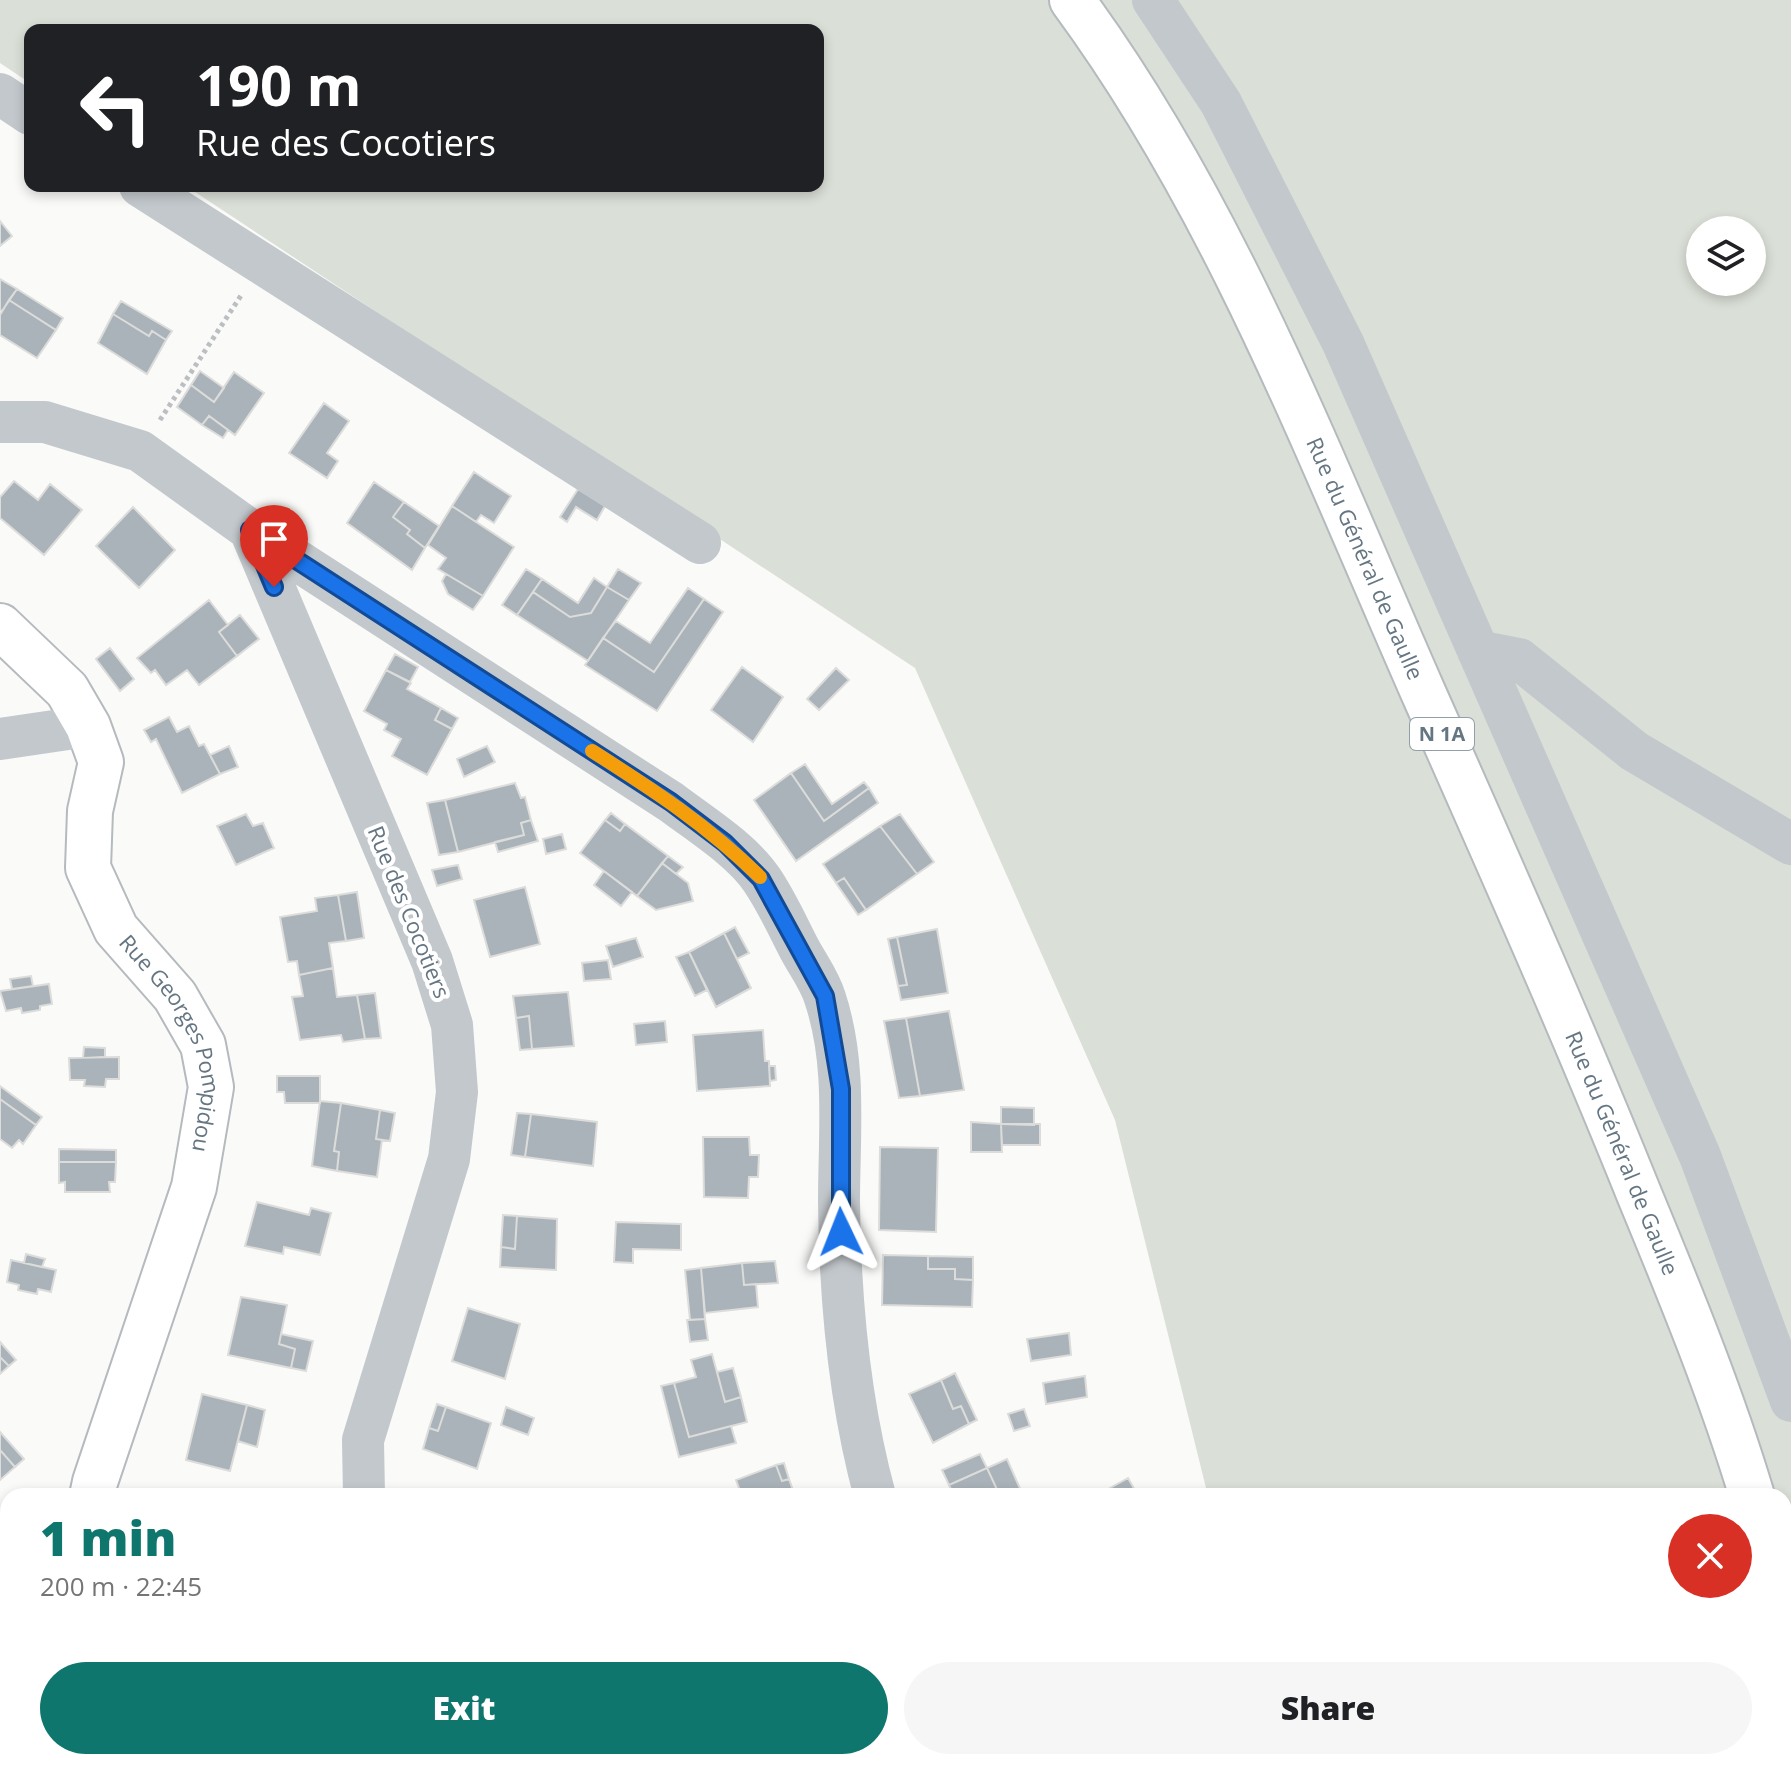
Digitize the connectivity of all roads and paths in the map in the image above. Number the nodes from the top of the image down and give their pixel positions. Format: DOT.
graph roads {
  1 [pos="1072,0"];
  2 [pos="1153,0"];
  3 [pos="0,94"];
  4 [pos="24,110"];
  5 [pos="149,192"];
  6 [pos="268,267"];
  7 [pos="0,422"];
  8 [pos="140,451"];
  9 [pos="250,530"];
  10 [pos="700,543"];
  11 [pos="0,626"];
  12 [pos="1478,651"];
  13 [pos="88,726"];
  14 [pos="0,739"];
  15 [pos="1791,844"];
  16 [pos="1791,1401"];
  17 [pos="94,1488"];
  18 [pos="364,1488"];
  19 [pos="873,1488"];
  20 [pos="1750,1488"];
  1 -- 20 [label="main road, Rue du Général de Gaulle / N 1A"];
  2 -- 12 [label="street"];
  3 -- 4 [label="street"];
  5 -- 6 [label="street"];
  6 -- 8 [label="path"];
  6 -- 10 [label="street"];
  7 -- 8 [label="street"];
  8 -- 9 [label="street"];
  9 -- 18 [label="street, Rue des Cocotiers"];
  9 -- 19 [label="street"];
  11 -- 13 [label="main road, Rue Georges Pompidou"];
  12 -- 15 [label="street"];
  12 -- 16 [label="street"];
  13 -- 14 [label="street"];
  13 -- 17 [label="main road, Rue Georges Pompidou"];
}
